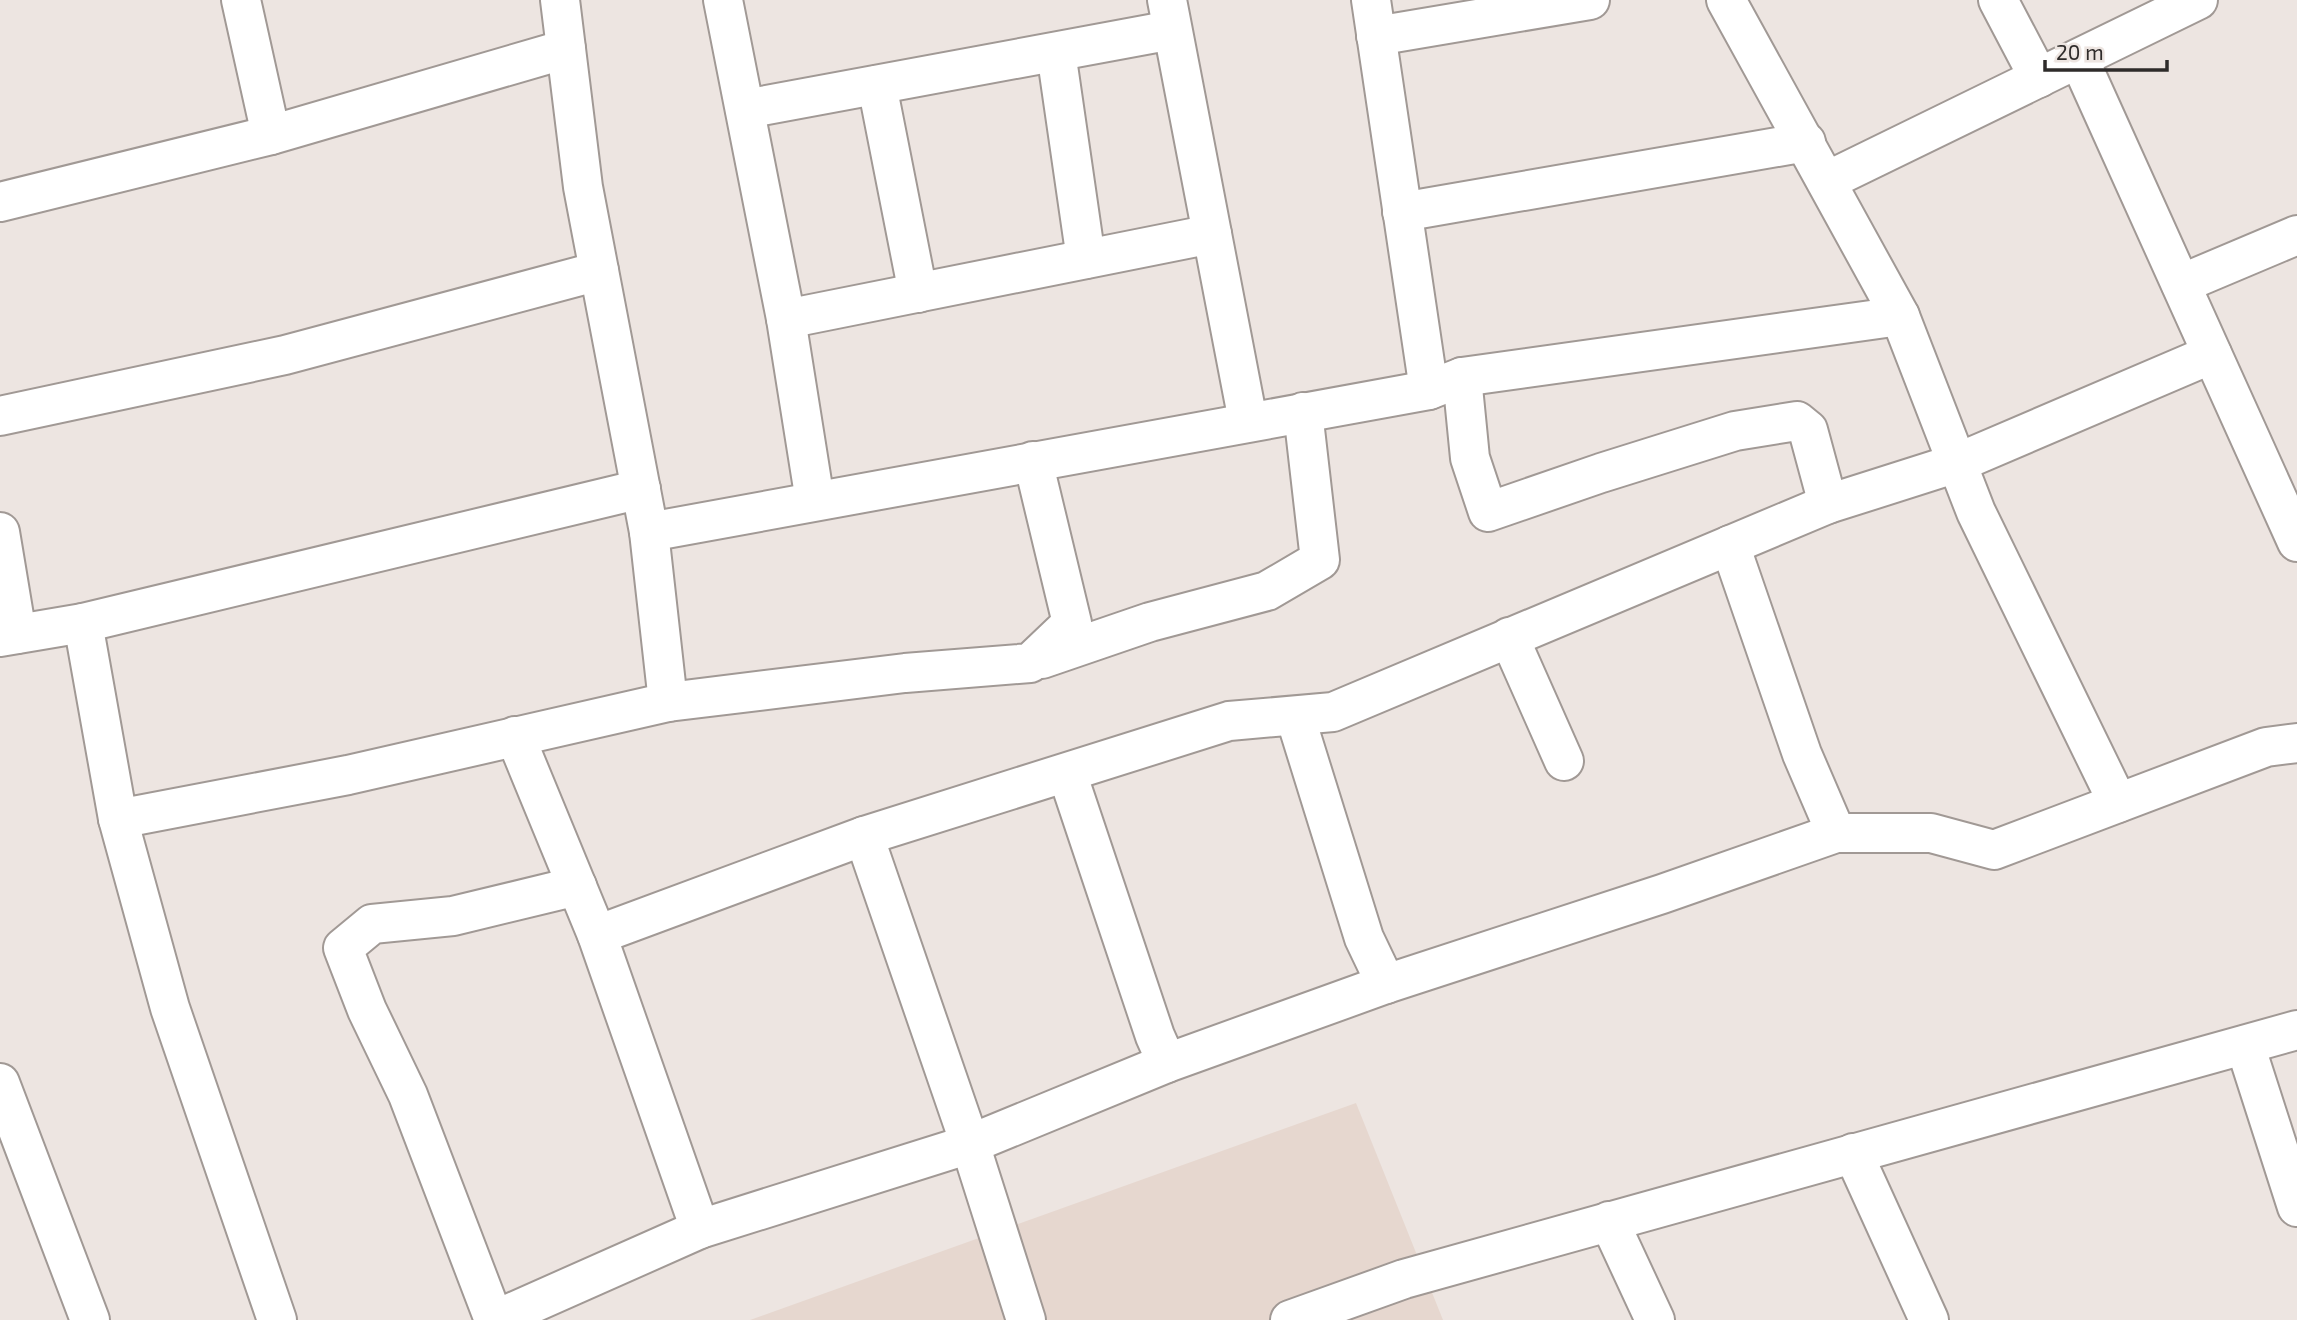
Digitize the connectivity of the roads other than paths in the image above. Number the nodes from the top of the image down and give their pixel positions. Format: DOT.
graph roads {
  1 [pos="241,0"];
  2 [pos="560,0"];
  3 [pos="723,0"];
  4 [pos="1590,0"];
  5 [pos="1726,0"];
  6 [pos="1998,0"];
  7 [pos="2198,0"];
  8 [pos="1170,15"];
  9 [pos="1374,18"];
  10 [pos="566,49"];
  11 [pos="1056,52"];
  12 [pos="2079,59"];
  13 [pos="2039,78"];
  14 [pos="877,85"];
  15 [pos="745,109"];
  16 [pos="271,135"];
  17 [pos="1805,142"];
  18 [pos="1826,181"];
  19 [pos="0,202"];
  20 [pos="1402,212"];
  21 [pos="1212,234"];
  22 [pos="2297,235"];
  23 [pos="1086,259"];
  24 [pos="599,271"];
  25 [pos="2181,284"];
  26 [pos="918,293"];
  27 [pos="1900,316"];
  28 [pos="786,319"];
  29 [pos="2212,354"];
  30 [pos="1446,384"];
  31 [pos="1303,412"];
  32 [pos="0,415"];
  33 [pos="1248,421"];
  34 [pos="1033,461"];
  35 [pos="1957,463"];
  36 [pos="640,489"];
  37 [pos="815,501"];
  38 [pos="1828,504"];
  39 [pos="2289,505"];
  40 [pos="0,532"];
  41 [pos="649,532"];
  42 [pos="2297,542"];
  43 [pos="1730,545"];
  44 [pos="83,623"];
  45 [pos="8,636"];
  46 [pos="1510,637"];
  47 [pos="1030,663"];
  48 [pos="667,702"];
  49 [pos="1295,716"];
  50 [pos="515,736"];
  51 [pos="2297,743"];
  52 [pos="1564,761"];
  53 [pos="1067,773"];
  54 [pos="2118,803"];
  55 [pos="118,819"];
  56 [pos="1836,833"];
  57 [pos="864,836"];
  58 [pos="577,886"];
  59 [pos="597,935"];
  60 [pos="1386,984"];
  61 [pos="2297,1030"];
  62 [pos="2245,1045"];
  63 [pos="1167,1063"];
  64 [pos="0,1083"];
  65 [pos="970,1144"];
  66 [pos="1853,1153"];
  67 [pos="2297,1207"];
  68 [pos="1609,1221"];
  69 [pos="700,1229"];
  70 [pos="1358,1309"];
  71 [pos="90,1320"];
  72 [pos="277,1320"];
  73 [pos="494,1320"];
  74 [pos="1026,1320"];
  75 [pos="1290,1320"];
  76 [pos="1655,1320"];
  77 [pos="1928,1320"];
  1 -- 16 [label="street"];
  2 -- 10 [label="street"];
  3 -- 15 [label="street"];
  4 -- 9 [label="street"];
  5 -- 17 [label="street"];
  6 -- 13 [label="street"];
  7 -- 12 [label="street"];
  8 -- 11 [label="street"];
  8 -- 21 [label="street"];
  9 -- 20 [label="street"];
  10 -- 16 [label="street"];
  10 -- 24 [label="street"];
  11 -- 14 [label="street"];
  11 -- 23 [label="street"];
  12 -- 13 [label="street"];
  12 -- 25 [label="street"];
  13 -- 18 [label="street"];
  14 -- 15 [label="street"];
  14 -- 26 [label="street"];
  15 -- 28 [label="street"];
  16 -- 19 [label="street"];
  17 -- 18 [label="street"];
  17 -- 20 [label="street"];
  18 -- 27 [label="street"];
  20 -- 30 [label="street"];
  21 -- 23 [label="street"];
  21 -- 33 [label="street"];
  22 -- 25 [label="street"];
  23 -- 26 [label="street"];
  24 -- 32 [label="street"];
  24 -- 36 [label="street"];
  25 -- 29 [label="street"];
  26 -- 28 [label="street"];
  27 -- 30 [label="street"];
  27 -- 35 [label="street"];
  28 -- 37 [label="street"];
  29 -- 35 [label="street"];
  29 -- 39 [label="street"];
  30 -- 31 [label="street"];
  30 -- 38 [label="street"];
  31 -- 33 [label="street"];
  31 -- 47 [label="street"];
  33 -- 34 [label="street"];
  34 -- 37 [label="street"];
  34 -- 47 [label="street"];
  35 -- 38 [label="street"];
  35 -- 54 [label="street"];
  36 -- 41 [label="street"];
  36 -- 44 [label="street"];
  37 -- 41 [label="street"];
  38 -- 43 [label="street"];
  39 -- 42 [label="street"];
  40 -- 45 [label="street"];
  41 -- 48 [label="street"];
  43 -- 46 [label="street"];
  43 -- 56 [label="street"];
  44 -- 45 [label="street"];
  44 -- 55 [label="street"];
  46 -- 49 [label="street"];
  46 -- 52 [label="street"];
  47 -- 48 [label="street"];
  48 -- 50 [label="street"];
  49 -- 53 [label="street"];
  49 -- 60 [label="street"];
  50 -- 55 [label="street"];
  50 -- 58 [label="street"];
  51 -- 54 [label="street"];
  53 -- 57 [label="street"];
  53 -- 63 [label="street"];
  54 -- 56 [label="street"];
  55 -- 72 [label="street"];
  56 -- 60 [label="street"];
  57 -- 59 [label="street"];
  57 -- 65 [label="street"];
  58 -- 59 [label="street"];
  58 -- 73 [label="street"];
  59 -- 69 [label="street"];
  60 -- 63 [label="street"];
  61 -- 62 [label="street"];
  62 -- 66 [label="street"];
  62 -- 67 [label="street"];
  63 -- 65 [label="street"];
  64 -- 71 [label="street"];
  65 -- 69 [label="street"];
  65 -- 74 [label="street"];
  66 -- 68 [label="street"];
  66 -- 77 [label="street"];
  68 -- 70 [label="street"];
  68 -- 76 [label="street"];
  69 -- 73 [label="street"];
  70 -- 75 [label="street"];
}
